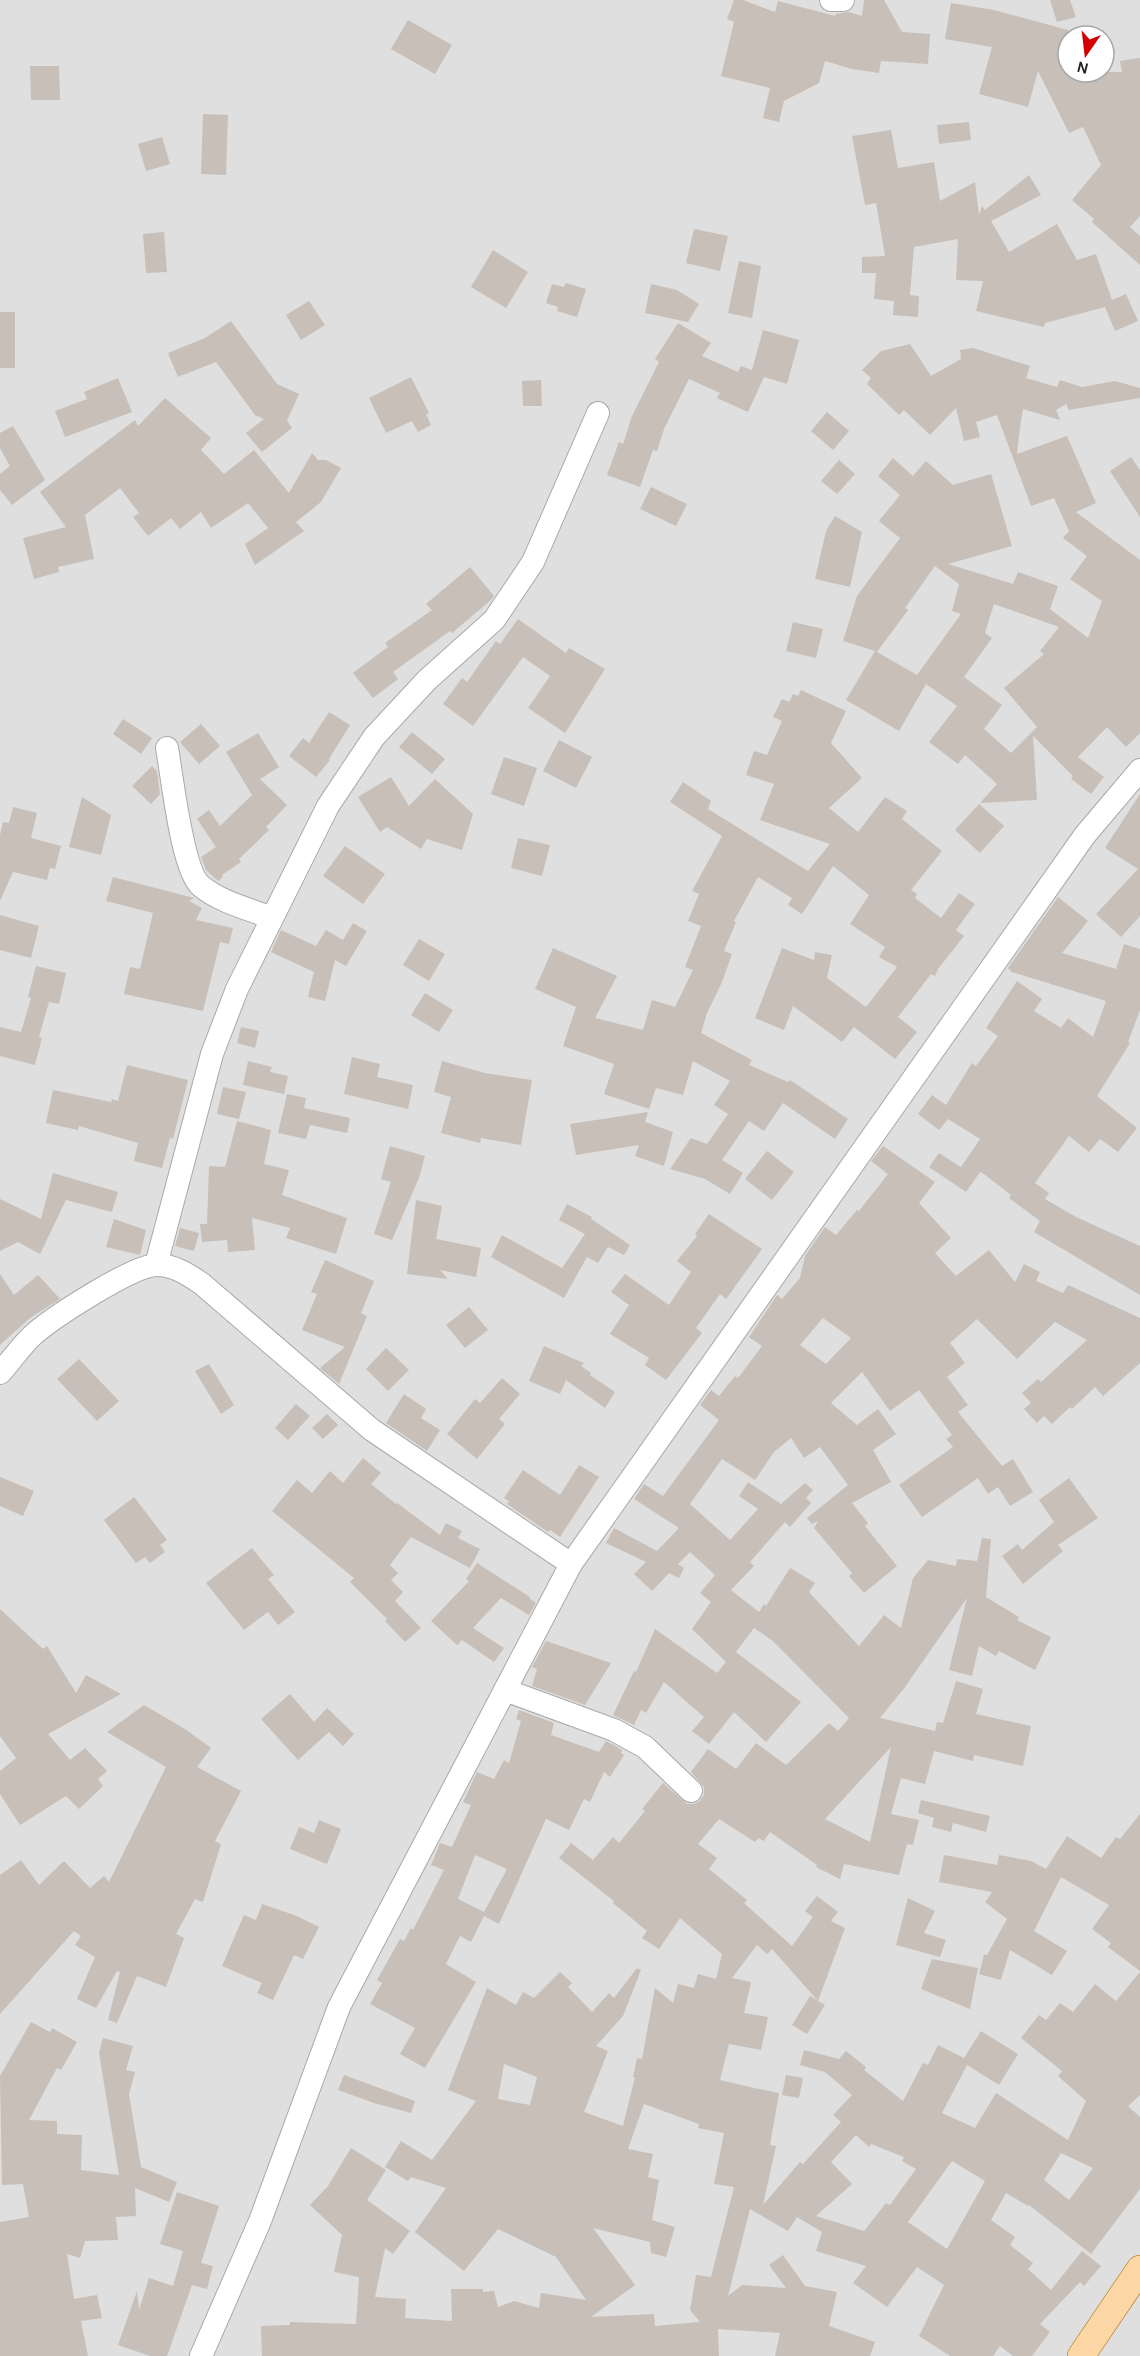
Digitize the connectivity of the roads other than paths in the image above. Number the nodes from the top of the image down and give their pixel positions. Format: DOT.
graph roads {
  1 [pos="831,0"];
  2 [pos="843,0"];
  3 [pos="598,413"];
  4 [pos="167,748"];
  5 [pos="1140,770"];
  6 [pos="272,918"];
  7 [pos="156,1265"];
  8 [pos="0,1373"];
  9 [pos="571,1564"];
  10 [pos="505,1690"];
  11 [pos="691,1791"];
  12 [pos="1140,2269"];
  13 [pos="201,2356"];
  14 [pos="1081,2356"];
  1 -- 2 [label="street"];
  3 -- 6 [label="street"];
  4 -- 6 [label="street"];
  5 -- 9 [label="street"];
  6 -- 7 [label="street"];
  7 -- 8 [label="street"];
  7 -- 9 [label="street"];
  9 -- 10 [label="street"];
  10 -- 11 [label="street"];
  10 -- 13 [label="street"];
  12 -- 14 [label="main road"];
}
